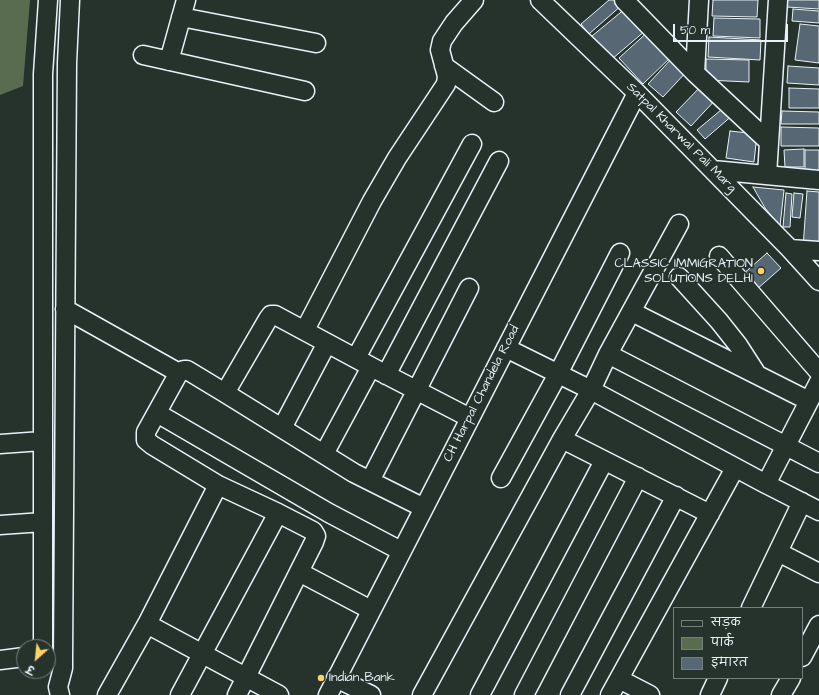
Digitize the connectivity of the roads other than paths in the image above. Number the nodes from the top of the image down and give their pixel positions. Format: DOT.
graph roads {
  1 [pos="48,0"];
  2 [pos="70,0"];
  3 [pos="186,0"];
  4 [pos="474,0"];
  5 [pos="540,0"];
  6 [pos="624,0"];
  7 [pos="699,0"];
  8 [pos="778,0"];
  9 [pos="181,17"];
  10 [pos="316,43"];
  11 [pos="143,55"];
  12 [pos="169,61"];
  13 [pos="444,66"];
  14 [pos="695,73"];
  15 [pos="305,91"];
  16 [pos="637,93"];
  17 [pos="494,102"];
  18 [pos="769,142"];
  19 [pos="472,144"];
  20 [pos="499,161"];
  21 [pos="713,170"];
  22 [pos="767,175"];
  23 [pos="819,180"];
  24 [pos="679,224"];
  25 [pos="790,249"];
  26 [pos="819,251"];
  27 [pos="620,253"];
  28 [pos="719,256"];
  29 [pos="679,277"];
  30 [pos="819,281"];
  31 [pos="470,288"];
  32 [pos="65,309"];
  33 [pos="632,312"];
  34 [pos="305,330"];
  35 [pos="328,343"];
  36 [pos="506,348"];
  37 [pos="608,354"];
  38 [pos="356,358"];
  39 [pos="378,371"];
  40 [pos="819,372"];
  41 [pos="179,373"];
  42 [pos="558,374"];
  43 [pos="756,374"];
  44 [pos="819,382"];
  45 [pos="591,390"];
  46 [pos="417,391"];
  47 [pos="225,393"];
  48 [pos="809,401"];
  49 [pos="157,413"];
  50 [pos="470,418"];
  51 [pos="282,428"];
  52 [pos="562,439"];
  53 [pos="42,440"];
  54 [pos="0,444"];
  55 [pos="786,446"];
  56 [pos="324,454"];
  57 [pos="604,461"];
  58 [pos="819,463"];
  59 [pos="735,468"];
  60 [pos="638,477"];
  61 [pos="501,478"];
  62 [pos="370,481"];
  63 [pos="766,484"];
  64 [pos="218,485"];
  65 [pos="676,496"];
  66 [pos="802,502"];
  67 [pos="424,508"];
  68 [pos="819,511"];
  69 [pos="278,513"];
  70 [pos="710,514"];
  71 [pos="43,522"];
  72 [pos="0,524"];
  73 [pos="401,551"];
  74 [pos="778,552"];
  75 [pos="299,572"];
  76 [pos="819,573"];
  77 [pos="752,607"];
  78 [pos="371,610"];
  79 [pos="146,624"];
  80 [pos="819,625"];
  81 [pos="43,639"];
  82 [pos="55,639"];
  83 [pos="202,653"];
  84 [pos="803,655"];
  85 [pos="56,656"];
  86 [pos="16,658"];
  87 [pos="0,660"];
  88 [pos="246,678"];
  89 [pos="336,678"];
  90 [pos="619,678"];
  91 [pos="52,679"];
  92 [pos="718,679"];
  93 [pos="790,679"];
  94 [pos="59,691"];
  95 [pos="647,694"];
  96 [pos="107,695"];
  97 [pos="180,695"];
  98 [pos="237,695"];
  99 [pos="279,695"];
  100 [pos="328,695"];
  101 [pos="371,695"];
  102 [pos="422,695"];
  103 [pos="480,695"];
  104 [pos="524,695"];
  105 [pos="570,695"];
  106 [pos="610,695"];
  107 [pos="710,695"];
  108 [pos="781,695"];
  1 -- 53 [label="street"];
  2 -- 32 [label="street"];
  3 -- 9 [label="street"];
  4 -- 13 [label="street"];
  5 -- 16 [label="street, Satpal Kharwal Pali Marg"];
  6 -- 14 [label="street"];
  7 -- 14 [label="street"];
  8 -- 18 [label="street"];
  9 -- 10 [label="street"];
  9 -- 12 [label="street"];
  11 -- 12 [label="street"];
  12 -- 15 [label="street"];
  13 -- 17 [label="street"];
  13 -- 34 [label="street"];
  14 -- 18 [label="street"];
  16 -- 21 [label="street, Satpal Kharwal Pali Marg"];
  16 -- 36 [label="street, CH Harpal Chandela Road"];
  18 -- 22 [label="street"];
  19 -- 38 [label="street"];
  20 -- 39 [label="street"];
  21 -- 22 [label="street"];
  21 -- 25 [label="street, Satpal Kharwal Pali Marg"];
  22 -- 23 [label="street"];
  24 -- 33 [label="street"];
  25 -- 26 [label="street"];
  25 -- 30 [label="street, Satpal Kharwal Pali Marg"];
  27 -- 42 [label="street"];
  28 -- 40 [label="street"];
  29 -- 43 [label="street"];
  31 -- 46 [label="street"];
  32 -- 41 [label="street"];
  32 -- 82 [label="street"];
  33 -- 37 [label="street"];
  33 -- 43 [label="street"];
  34 -- 35 [label="street"];
  34 -- 47 [label="street"];
  35 -- 38 [label="street"];
  35 -- 51 [label="street"];
  36 -- 42 [label="street"];
  36 -- 50 [label="street, CH Harpal Chandela Road"];
  37 -- 45 [label="street"];
  37 -- 55 [label="street"];
  38 -- 39 [label="street"];
  39 -- 46 [label="street"];
  39 -- 56 [label="street"];
  41 -- 47 [label="street"];
  41 -- 49 [label="street"];
  42 -- 45 [label="street"];
  42 -- 61 [label="street"];
  43 -- 48 [label="street"];
  44 -- 48 [label="street"];
  45 -- 52 [label="street"];
  45 -- 59 [label="street"];
  46 -- 50 [label="street"];
  46 -- 62 [label="street"];
  47 -- 51 [label="street"];
  48 -- 55 [label="street"];
  49 -- 64 [label="street"];
  49 -- 73 [label="street"];
  50 -- 67 [label="street, CH Harpal Chandela Road"];
  51 -- 56 [label="street"];
  52 -- 57 [label="street"];
  52 -- 102 [label="street"];
  53 -- 54 [label="street"];
  53 -- 71 [label="street"];
  55 -- 58 [label="street"];
  55 -- 63 [label="street"];
  56 -- 62 [label="street"];
  57 -- 60 [label="street"];
  57 -- 103 [label="street"];
  59 -- 63 [label="street"];
  59 -- 70 [label="street"];
  60 -- 65 [label="street"];
  60 -- 104 [label="street"];
  62 -- 67 [label="street"];
  63 -- 66 [label="street"];
  64 -- 69 [label="street"];
  64 -- 79 [label="street"];
  65 -- 70 [label="street"];
  65 -- 105 [label="street"];
  66 -- 68 [label="street"];
  66 -- 74 [label="street"];
  67 -- 73 [label="street, CH Harpal Chandela Road"];
  69 -- 75 [label="street"];
  69 -- 83 [label="street"];
  70 -- 90 [label="street"];
  71 -- 72 [label="street"];
  71 -- 81 [label="street"];
  73 -- 78 [label="street, CH Harpal Chandela Road"];
  74 -- 76 [label="street"];
  74 -- 77 [label="street"];
  75 -- 78 [label="street"];
  75 -- 88 [label="street"];
  78 -- 89 [label="street, CH Harpal Chandela Road"];
  79 -- 83 [label="street"];
  79 -- 96 [label="street"];
  80 -- 84 [label="street"];
  83 -- 88 [label="street"];
  83 -- 97 [label="street"];
  85 -- 94 [label="street"];
  86 -- 87 [label="street"];
  88 -- 98 [label="street"];
  88 -- 99 [label="street"];
  89 -- 100 [label="street, CH Harpal Chandela Road"];
  89 -- 101 [label="street"];
  90 -- 95 [label="street"];
  90 -- 106 [label="street"];
  91 -- 94 [label="street"];
  92 -- 107 [label="street"];
  93 -- 108 [label="street"];
}
